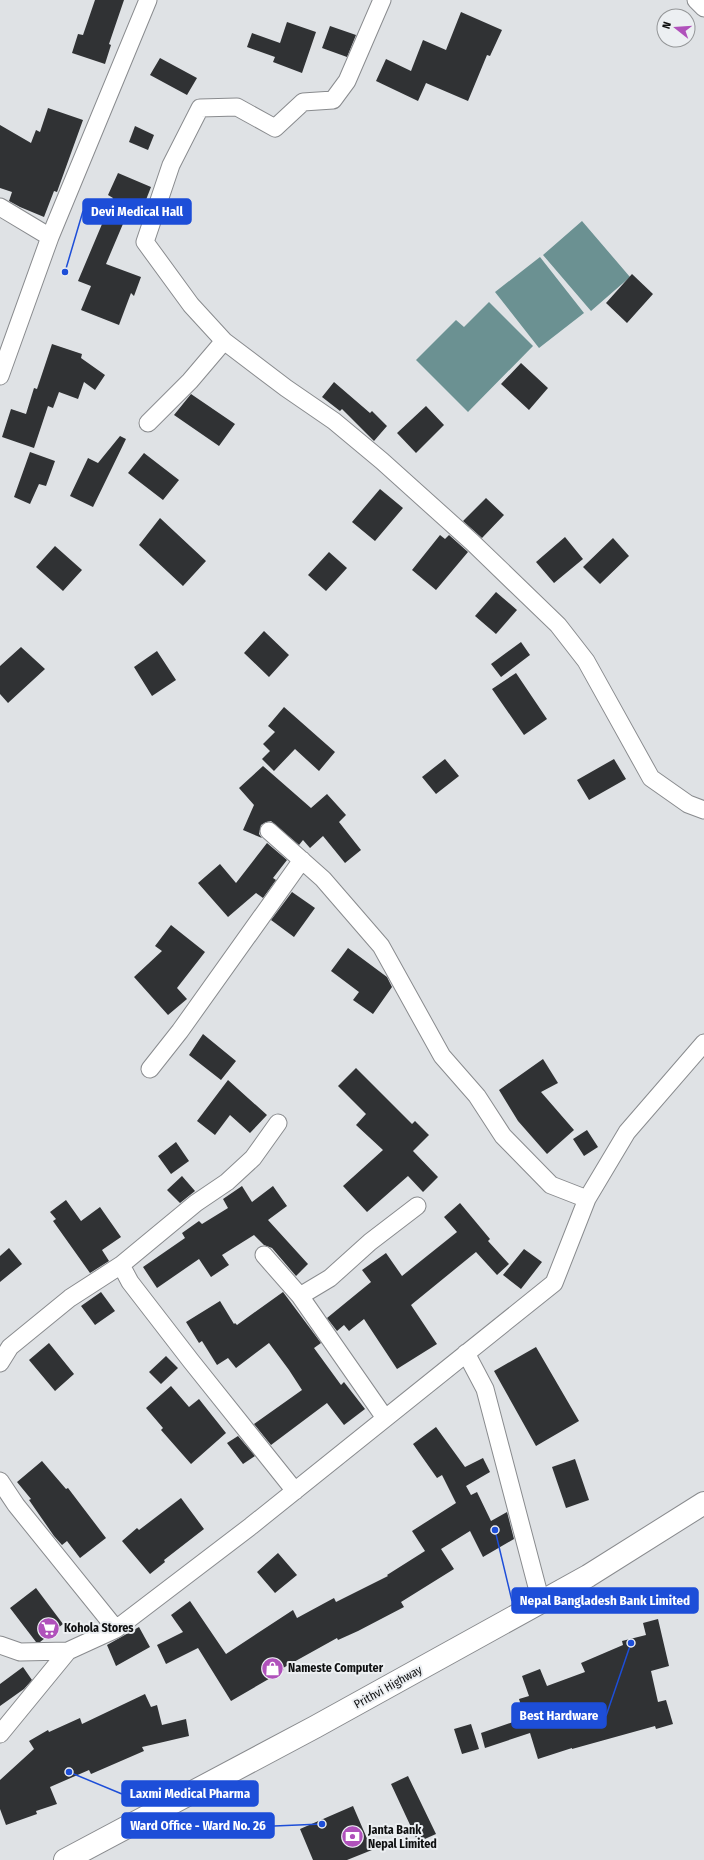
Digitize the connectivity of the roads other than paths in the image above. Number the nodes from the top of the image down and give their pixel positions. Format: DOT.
graph roads {
  1 [pos="148,0"];
  2 [pos="382,0"];
  3 [pos="696,0"];
  4 [pos="704,8"];
  5 [pos="0,207"];
  6 [pos="50,237"];
  7 [pos="224,341"];
  8 [pos="0,376"];
  9 [pos="148,423"];
  10 [pos="704,810"];
  11 [pos="269,831"];
  12 [pos="302,860"];
  13 [pos="704,1042"];
  14 [pos="150,1069"];
  15 [pos="278,1123"];
  16 [pos="587,1199"];
  17 [pos="417,1206"];
  18 [pos="264,1255"];
  19 [pos="121,1265"];
  20 [pos="300,1296"];
  21 [pos="466,1353"];
  22 [pos="0,1363"];
  23 [pos="385,1418"];
  24 [pos="0,1481"];
  25 [pos="295,1491"];
  26 [pos="704,1503"];
  27 [pos="541,1602"];
  28 [pos="116,1629"];
  29 [pos="0,1645"];
  30 [pos="68,1651"];
  31 [pos="0,1734"];
  32 [pos="65,1860"];
  1 -- 6 [label="street"];
  2 -- 7 [label="street"];
  3 -- 4 [label="street"];
  5 -- 6 [label="street"];
  6 -- 8 [label="street"];
  7 -- 9 [label="street"];
  7 -- 10 [label="street"];
  11 -- 12 [label="street"];
  12 -- 14 [label="street"];
  12 -- 16 [label="street"];
  13 -- 16 [label="street"];
  15 -- 19 [label="street"];
  16 -- 21 [label="street"];
  17 -- 20 [label="street"];
  18 -- 20 [label="street"];
  19 -- 22 [label="street"];
  19 -- 25 [label="street"];
  20 -- 23 [label="street"];
  21 -- 23 [label="street"];
  21 -- 27 [label="street"];
  23 -- 25 [label="street"];
  24 -- 28 [label="street"];
  25 -- 28 [label="street"];
  26 -- 27 [label="highway, Prithvi Highway"];
  27 -- 32 [label="highway, Prithvi Highway"];
  28 -- 30 [label="street"];
  29 -- 30 [label="street"];
  30 -- 31 [label="street"];
}
